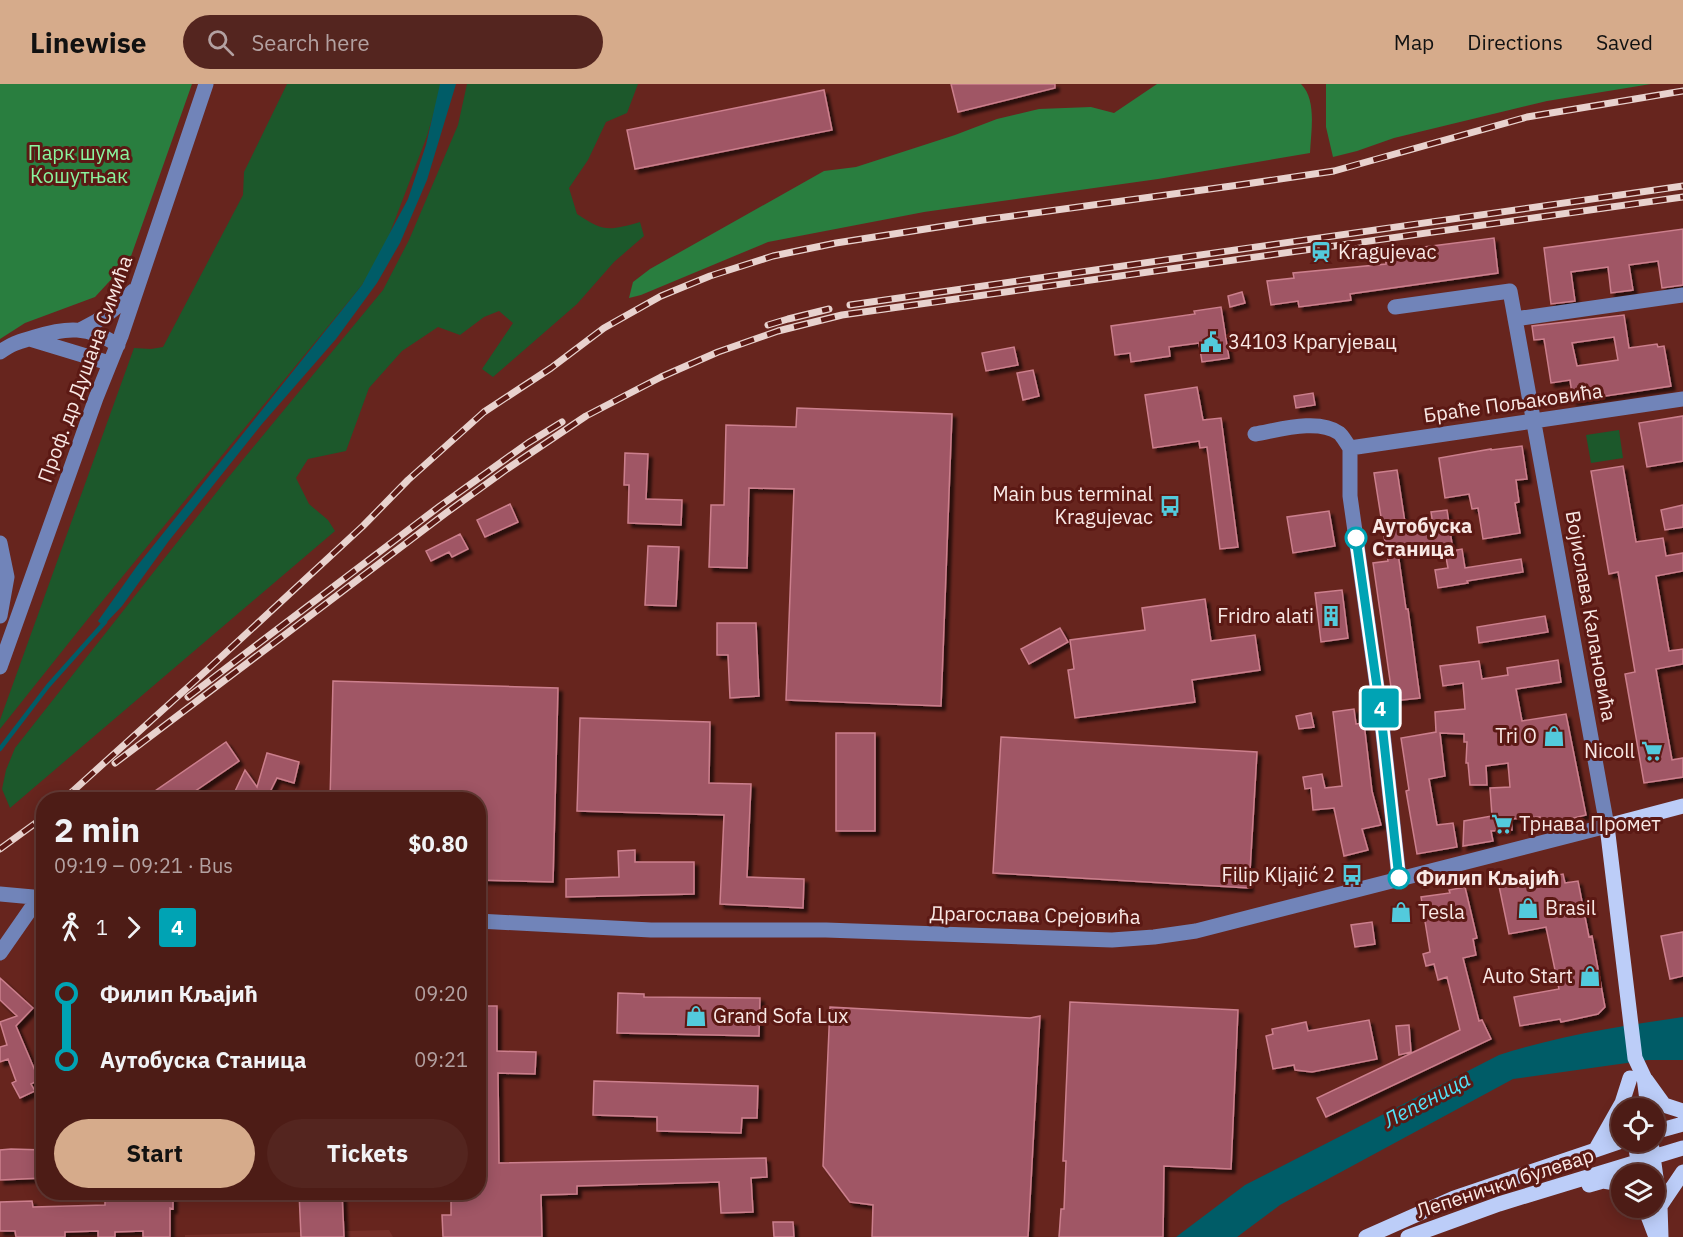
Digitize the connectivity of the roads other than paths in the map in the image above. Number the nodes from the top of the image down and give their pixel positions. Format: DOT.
graph roads {
  1 [pos="206,84"];
  2 [pos="137,287"];
  3 [pos="1683,295"];
  4 [pos="1395,307"];
  5 [pos="1515,319"];
  6 [pos="82,329"];
  7 [pos="30,339"];
  8 [pos="117,345"];
  9 [pos="0,352"];
  10 [pos="110,363"];
  11 [pos="1683,399"];
  12 [pos="1534,421"];
  13 [pos="1255,434"];
  14 [pos="1350,448"];
  15 [pos="0,543"];
  16 [pos="0,616"];
  17 [pos="0,667"];
  18 [pos="1683,806"];
  19 [pos="1607,826"];
  20 [pos="1399,878"];
  21 [pos="2,894"];
  22 [pos="36,897"];
  23 [pos="36,905"];
  24 [pos="486,921"];
  25 [pos="0,953"];
  26 [pos="1637,1078"];
  27 [pos="1633,1098"];
  28 [pos="1644,1098"];
  29 [pos="1683,1111"];
  30 [pos="1683,1124"];
  31 [pos="1665,1129"];
  32 [pos="1611,1144"];
  33 [pos="1683,1148"];
  34 [pos="1596,1149"];
  35 [pos="1652,1152"];
  36 [pos="1653,1158"];
  37 [pos="1645,1164"];
  38 [pos="1653,1164"];
  39 [pos="1683,1172"];
  40 [pos="1611,1174"];
  41 [pos="1611,1182"];
  42 [pos="1554,1187"];
  43 [pos="1665,1193"];
  44 [pos="1655,1218"];
  45 [pos="1366,1237"];
  46 [pos="1408,1237"];
  47 [pos="1658,1237"];
  1 -- 2 [label="street, Проф. др Душана Симића"];
  2 -- 6 [label="street"];
  2 -- 8 [label="street, Проф. др Душана Симића"];
  3 -- 5 [label="street"];
  4 -- 5 [label="street, Војислава Калановића"];
  5 -- 12 [label="street, Војислава Калановића"];
  6 -- 7 [label="street"];
  6 -- 8 [label="street"];
  7 -- 9 [label="street"];
  7 -- 10 [label="street"];
  8 -- 10 [label="street, Проф. др Душана Симића"];
  10 -- 17 [label="street, Проф. др Душана Симића"];
  11 -- 12 [label="street, Браће Пољаковића"];
  12 -- 14 [label="street, Браће Пољаковића"];
  12 -- 19 [label="street, Војислава Калановића"];
  13 -- 14 [label="street"];
  14 -- 20 [label="street"];
  15 -- 16 [label="street"];
  18 -- 19 [label="main road, Драгослава Срејовића"];
  19 -- 20 [label="street, Драгослава Срејовића"];
  19 -- 26 [label="main road, Војислава Калановића"];
  20 -- 24 [label="street, Драгослава Срејовића"];
  21 -- 22 [label="street"];
  23 -- 25 [label="street"];
  26 -- 27 [label="main road, Војислава Калановића"];
  26 -- 28 [label="main road, Војислава Калановића"];
  26 -- 29 [label="main road"];
  26 -- 34 [label="main road"];
  30 -- 31 [label="main road"];
  32 -- 34 [label="main road, Лепенички булевар"];
  33 -- 36 [label="main road, Лепенички булевар"];
  34 -- 45 [label="main road, Лепенички булевар"];
  35 -- 36 [label="main road"];
  36 -- 37 [label="main road, Лепенички булевар"];
  36 -- 38 [label="main road"];
  39 -- 43 [label="main road"];
  40 -- 42 [label="main road, Лепенички булевар"];
  41 -- 42 [label="main road"];
  42 -- 46 [label="main road, Лепенички булевар"];
  44 -- 47 [label="main road"];
}
